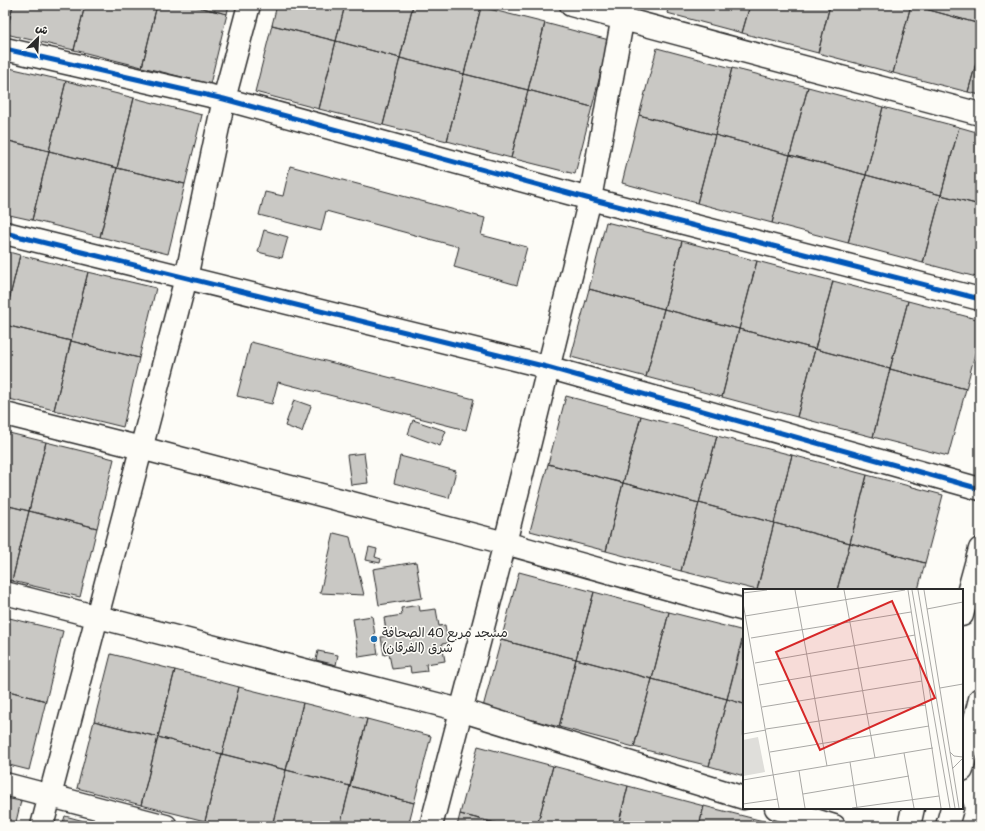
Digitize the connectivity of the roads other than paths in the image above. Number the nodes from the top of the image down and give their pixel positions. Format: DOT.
graph roads {
  1 [pos="249,5"];
  2 [pos="571,5"];
  3 [pos="623,11"];
  4 [pos="5,49"];
  5 [pos="224,100"];
  6 [pos="980,114"];
  7 [pos="590,199"];
  8 [pos="5,233"];
  9 [pos="186,278"];
  10 [pos="980,298"];
  11 [pos="547,367"];
  12 [pos="5,414"];
  13 [pos="141,448"];
  14 [pos="980,489"];
  15 [pos="505,543"];
  16 [pos="980,548"];
  17 [pos="5,593"];
  18 [pos="743,610"];
  19 [pos="963,611"];
  20 [pos="97,617"];
  21 [pos="980,699"];
  22 [pos="460,710"];
  23 [pos="963,766"];
  24 [pos="5,784"];
  25 [pos="50,796"];
  26 [pos="743,798"];
  27 [pos="779,809"];
  28 [pos="913,809"];
  29 [pos="952,809"];
  30 [pos="42,826"];
  31 [pos="166,826"];
  32 [pos="431,826"];
  33 [pos="834,826"];
  34 [pos="909,826"];
  35 [pos="947,826"];
  1 -- 5 [label="main road"];
  2 -- 3 [label="main road"];
  3 -- 6 [label="main road"];
  3 -- 7 [label="main road"];
  4 -- 5 [label="main road"];
  5 -- 7 [label="main road"];
  5 -- 9 [label="main road"];
  7 -- 10 [label="main road"];
  7 -- 11 [label="main road"];
  8 -- 9 [label="main road"];
  9 -- 11 [label="main road"];
  9 -- 13 [label="main road"];
  11 -- 14 [label="main road"];
  11 -- 15 [label="main road"];
  12 -- 13 [label="main road"];
  13 -- 15 [label="main road"];
  13 -- 20 [label="main road"];
  15 -- 18 [label="main road"];
  15 -- 22 [label="main road"];
  16 -- 19 [label="main road"];
  17 -- 20 [label="main road"];
  20 -- 22 [label="main road"];
  20 -- 25 [label="main road"];
  21 -- 23 [label="main road"];
  22 -- 26 [label="main road"];
  22 -- 32 [label="main road"];
  24 -- 25 [label="main road"];
  25 -- 30 [label="main road"];
  25 -- 31 [label="main road"];
  27 -- 33 [label="main road"];
  28 -- 34 [label="main road"];
  29 -- 35 [label="main road"];
}
